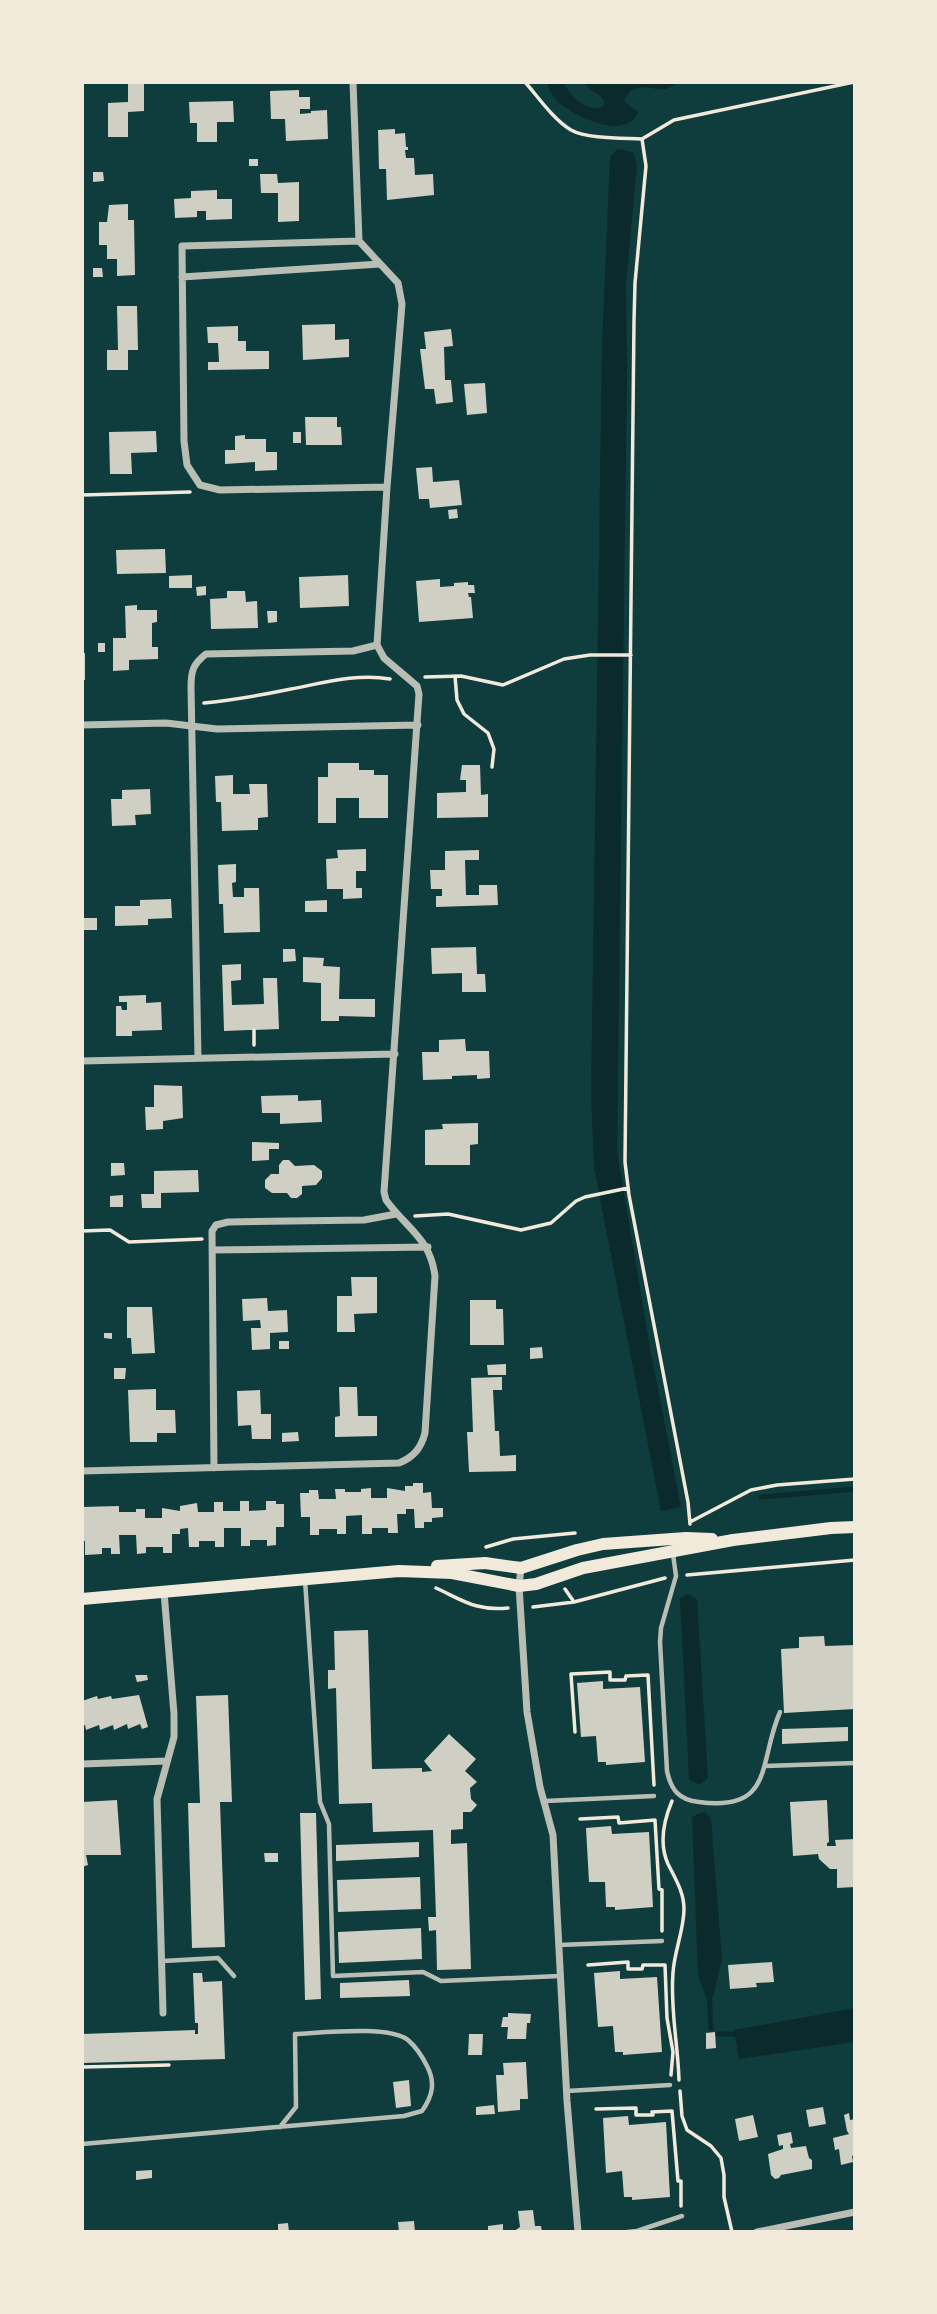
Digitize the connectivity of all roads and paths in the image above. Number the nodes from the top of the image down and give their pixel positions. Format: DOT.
graph roads {
  1 [pos="353,82"];
  2 [pos="525,82"];
  3 [pos="854,82"];
  4 [pos="642,139"];
  5 [pos="359,241"];
  6 [pos="380,264"];
  7 [pos="182,277"];
  8 [pos="200,485"];
  9 [pos="387,487"];
  10 [pos="82,495"];
  11 [pos="377,645"];
  12 [pos="590,655"];
  13 [pos="628,655"];
  14 [pos="456,676"];
  15 [pos="82,725"];
  16 [pos="418,725"];
  17 [pos="192,727"];
  18 [pos="492,767"];
  19 [pos="395,1054"];
  20 [pos="198,1059"];
  21 [pos="82,1061"];
  22 [pos="625,1189"];
  23 [pos="396,1214"];
  24 [pos="82,1231"];
  25 [pos="211,1238"];
  26 [pos="428,1247"];
  27 [pos="212,1250"];
  28 [pos="214,1468"];
  29 [pos="82,1471"];
  30 [pos="855,1479"];
  31 [pos="855,1517"];
  32 [pos="855,1527"];
  33 [pos="831,1528"];
  34 [pos="530,1538"];
  35 [pos="513,1539"];
  36 [pos="672,1546"];
  37 [pos="855,1560"];
  38 [pos="521,1568"];
  39 [pos="399,1571"];
  40 [pos="676,1576"];
  41 [pos="305,1579"];
  42 [pos="424,1585"];
  43 [pos="519,1586"];
  44 [pos="164,1592"];
  45 [pos="82,1599"];
  46 [pos="520,1608"];
  47 [pos="780,1712"];
  48 [pos="575,1732"];
  49 [pos="167,1761"];
  50 [pos="855,1763"];
  51 [pos="82,1764"];
  52 [pos="764,1766"];
  53 [pos="676,1793"];
  54 [pos="654,1796"];
  55 [pos="545,1801"];
  56 [pos="580,1819"];
  57 [pos="662,1941"];
  58 [pos="677,1944"];
  59 [pos="559,1945"];
  60 [pos="163,1961"];
  61 [pos="588,1965"];
  62 [pos="234,1976"];
  63 [pos="560,1976"];
  64 [pos="163,2013"];
  65 [pos="169,2065"];
  66 [pos="82,2067"];
  67 [pos="670,2085"];
  68 [pos="566,2091"];
  69 [pos="596,2109"];
  70 [pos="281,2127"];
  71 [pos="82,2144"];
  72 [pos="855,2212"];
  73 [pos="682,2216"];
  74 [pos="578,2232"];
  75 [pos="627,2232"];
  76 [pos="732,2232"];
  77 [pos="757,2232"];
  1 -- 5 [label="street"];
  2 -- 4 [label="path"];
  3 -- 4 [label="path"];
  4 -- 13 [label="path"];
  5 -- 6 [label="street"];
  5 -- 7 [label="street"];
  6 -- 7 [label="street"];
  6 -- 9 [label="street"];
  7 -- 8 [label="street"];
  8 -- 9 [label="street"];
  8 -- 10 [label="path"];
  9 -- 11 [label="street"];
  11 -- 16 [label="street"];
  11 -- 17 [label="street"];
  12 -- 13 [label="path"];
  13 -- 22 [label="path"];
  14 -- 18 [label="path"];
  15 -- 17 [label="street"];
  16 -- 17 [label="street"];
  16 -- 19 [label="street"];
  17 -- 20 [label="street"];
  19 -- 20 [label="street"];
  19 -- 23 [label="street"];
  20 -- 21 [label="street"];
  22 -- 23 [label="path"];
  22 -- 30 [label="path"];
  23 -- 25 [label="street"];
  23 -- 26 [label="street"];
  24 -- 25 [label="path"];
  25 -- 27 [label="street"];
  26 -- 27 [label="street"];
  26 -- 28 [label="street"];
  27 -- 28 [label="street"];
  28 -- 29 [label="street"];
  31 -- 33 [label="main road"];
  32 -- 33 [label="main road"];
  33 -- 36 [label="main road"];
  34 -- 35 [label="path"];
  36 -- 38 [label="main road"];
  36 -- 40 [label="lane"];
  36 -- 43 [label="main road"];
  37 -- 40 [label="path"];
  38 -- 39 [label="main road"];
  38 -- 43 [label="street"];
  39 -- 41 [label="main road"];
  39 -- 43 [label="main road"];
  40 -- 46 [label="path"];
  40 -- 53 [label="lane"];
  41 -- 44 [label="main road"];
  41 -- 63 [label="lane"];
  42 -- 46 [label="path"];
  43 -- 46 [label="street"];
  44 -- 45 [label="main road"];
  44 -- 49 [label="street"];
  46 -- 55 [label="street"];
  47 -- 52 [label="lane"];
  48 -- 54 [label="path"];
  49 -- 51 [label="street"];
  49 -- 60 [label="street"];
  50 -- 52 [label="lane"];
  52 -- 53 [label="lane"];
  53 -- 58 [label="path"];
  54 -- 55 [label="lane"];
  55 -- 59 [label="street"];
  56 -- 57 [label="path"];
  57 -- 58 [label="path"];
  57 -- 59 [label="lane"];
  58 -- 76 [label="path"];
  59 -- 63 [label="street"];
  60 -- 62 [label="lane"];
  60 -- 64 [label="street"];
  61 -- 67 [label="path"];
  63 -- 68 [label="street"];
  65 -- 66 [label="path"];
  67 -- 68 [label="lane"];
  68 -- 74 [label="street"];
  69 -- 73 [label="path"];
  70 -- 70 [label="lane"];
  70 -- 71 [label="lane"];
  72 -- 77 [label="street"];
  73 -- 75 [label="lane"];
}
